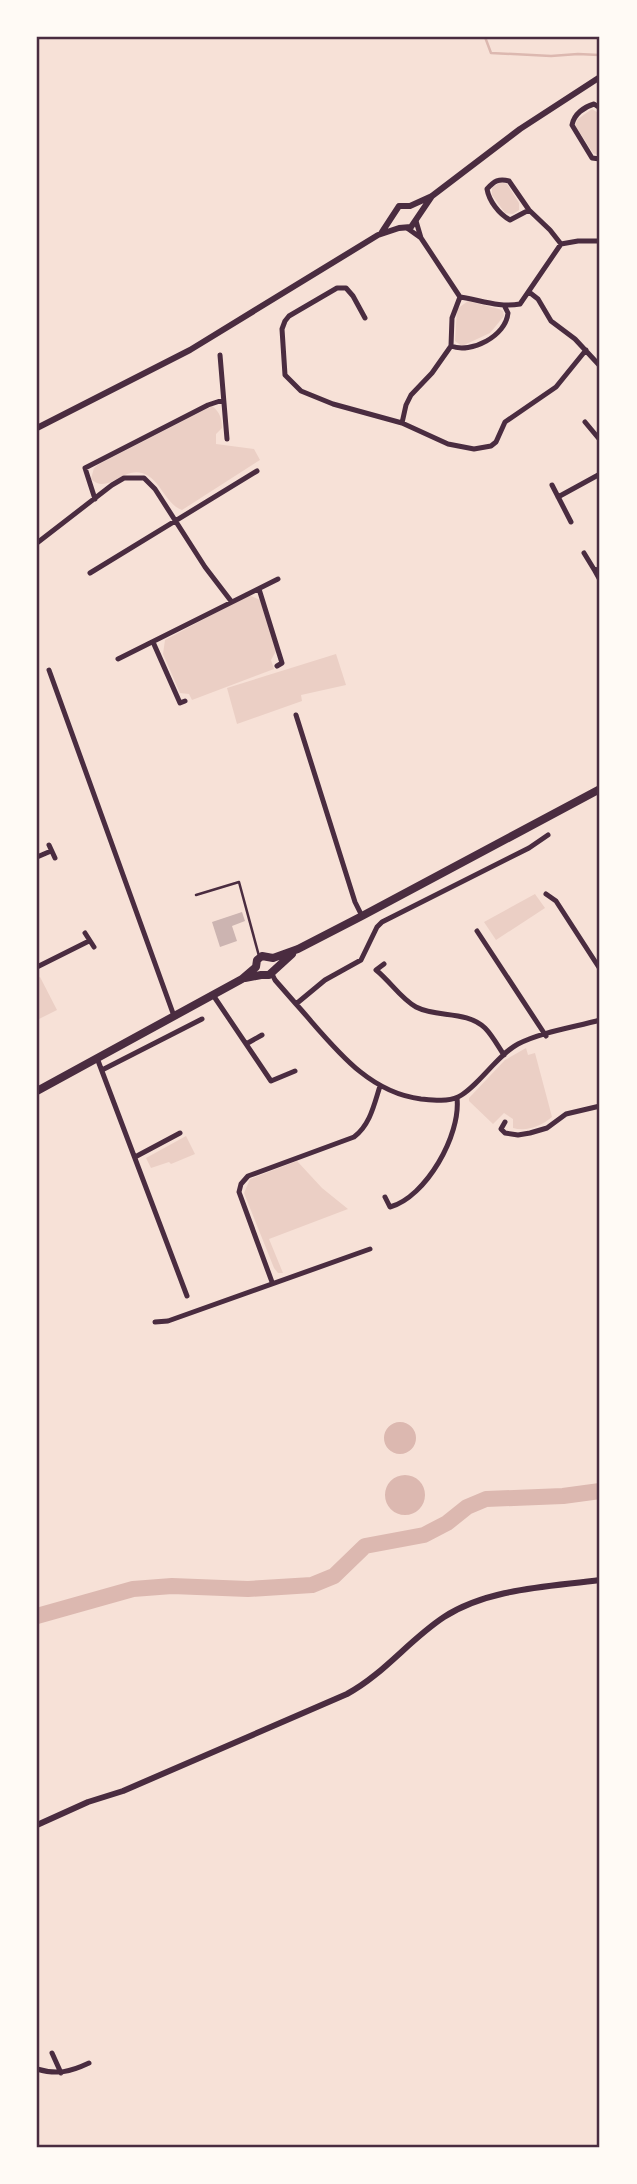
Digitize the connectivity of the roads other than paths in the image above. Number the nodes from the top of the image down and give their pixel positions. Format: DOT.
graph roads {
  1 [pos="600,77"];
  2 [pos="600,108"];
  3 [pos="600,159"];
  4 [pos="432,196"];
  5 [pos="410,206"];
  6 [pos="529,210"];
  7 [pos="393,218"];
  8 [pos="416,219"];
  9 [pos="403,228"];
  10 [pos="378,235"];
  11 [pos="421,238"];
  12 [pos="600,241"];
  13 [pos="561,244"];
  14 [pos="529,292"];
  15 [pos="460,297"];
  16 [pos="505,307"];
  17 [pos="365,318"];
  18 [pos="451,346"];
  19 [pos="586,350"];
  20 [pos="220,355"];
  21 [pos="600,366"];
  22 [pos="223,400"];
  23 [pos="585,422"];
  24 [pos="401,424"];
  25 [pos="37,428"];
  26 [pos="600,438"];
  27 [pos="227,439"];
  28 [pos="257,471"];
  29 [pos="600,474"];
  30 [pos="552,485"];
  31 [pos="558,497"];
  32 [pos="96,499"];
  33 [pos="176,521"];
  34 [pos="571,522"];
  35 [pos="37,543"];
  36 [pos="584,552"];
  37 [pos="598,570"];
  38 [pos="90,573"];
  39 [pos="278,579"];
  40 [pos="600,580"];
  41 [pos="259,589"];
  42 [pos="231,601"];
  43 [pos="153,642"];
  44 [pos="118,659"];
  45 [pos="277,666"];
  46 [pos="49,670"];
  47 [pos="185,701"];
  48 [pos="296,715"];
  49 [pos="599,791"];
  50 [pos="548,835"];
  51 [pos="37,857"];
  52 [pos="55,858"];
  53 [pos="546,894"];
  54 [pos="195,895"];
  55 [pos="362,916"];
  56 [pos="477,931"];
  57 [pos="85,933"];
  58 [pos="298,948"];
  59 [pos="259,958"];
  60 [pos="273,958"];
  61 [pos="384,964"];
  62 [pos="37,967"];
  63 [pos="600,969"];
  64 [pos="258,971"];
  65 [pos="274,971"];
  66 [pos="213,995"];
  67 [pos="296,1004"];
  68 [pos="174,1016"];
  69 [pos="202,1019"];
  70 [pos="600,1020"];
  71 [pos="262,1035"];
  72 [pos="546,1036"];
  73 [pos="246,1044"];
  74 [pos="504,1055"];
  75 [pos="97,1058"];
  76 [pos="102,1070"];
  77 [pos="295,1071"];
  78 [pos="380,1086"];
  79 [pos="37,1091"];
  80 [pos="457,1098"];
  81 [pos="600,1106"];
  82 [pos="505,1122"];
  83 [pos="180,1133"];
  84 [pos="135,1157"];
  85 [pos="385,1197"];
  86 [pos="370,1249"];
  87 [pos="272,1282"];
  88 [pos="187,1296"];
  89 [pos="155,1322"];
  90 [pos="600,1580"];
  91 [pos="37,1825"];
  92 [pos="52,2053"];
  93 [pos="89,2063"];
  94 [pos="37,2069"];
  95 [pos="61,2073"];
  1 -- 4 [label="street"];
  2 -- 3 [label="street"];
  4 -- 5 [label="street"];
  4 -- 8 [label="street"];
  5 -- 7 [label="street"];
  5 -- 8 [label="street"];
  6 -- 6 [label="street"];
  6 -- 13 [label="street"];
  7 -- 9 [label="street"];
  7 -- 10 [label="street"];
  8 -- 9 [label="street"];
  8 -- 11 [label="street"];
  9 -- 10 [label="street"];
  9 -- 11 [label="street"];
  10 -- 25 [label="street"];
  11 -- 15 [label="street"];
  12 -- 13 [label="street"];
  13 -- 14 [label="street"];
  14 -- 16 [label="street"];
  14 -- 19 [label="street"];
  15 -- 16 [label="street"];
  15 -- 18 [label="street"];
  16 -- 18 [label="street"];
  17 -- 24 [label="street"];
  18 -- 24 [label="street"];
  19 -- 21 [label="street"];
  19 -- 24 [label="street"];
  20 -- 22 [label="street"];
  22 -- 27 [label="street"];
  22 -- 32 [label="street"];
  23 -- 26 [label="street"];
  28 -- 33 [label="street"];
  29 -- 31 [label="street"];
  30 -- 31 [label="street"];
  31 -- 34 [label="street"];
  32 -- 33 [label="street"];
  32 -- 35 [label="street"];
  33 -- 38 [label="street"];
  33 -- 42 [label="street"];
  36 -- 37 [label="street"];
  37 -- 40 [label="street"];
  39 -- 41 [label="street"];
  41 -- 42 [label="street"];
  41 -- 45 [label="street"];
  42 -- 43 [label="street"];
  43 -- 44 [label="street"];
  43 -- 47 [label="street"];
  46 -- 68 [label="street"];
  48 -- 55 [label="street"];
  49 -- 55 [label="main road"];
  50 -- 67 [label="street"];
  51 -- 52 [label="street"];
  53 -- 63 [label="street"];
  54 -- 59 [label="lane"];
  55 -- 58 [label="main road"];
  56 -- 72 [label="street"];
  57 -- 62 [label="street"];
  58 -- 60 [label="main road"];
  58 -- 65 [label="main road"];
  59 -- 60 [label="main road"];
  59 -- 64 [label="main road"];
  60 -- 65 [label="main road"];
  61 -- 74 [label="street"];
  64 -- 65 [label="main road"];
  64 -- 66 [label="main road"];
  65 -- 67 [label="street"];
  66 -- 68 [label="main road"];
  66 -- 73 [label="street"];
  67 -- 78 [label="street"];
  68 -- 75 [label="main road"];
  69 -- 76 [label="street"];
  70 -- 72 [label="street"];
  71 -- 73 [label="street"];
  72 -- 74 [label="street"];
  73 -- 77 [label="street"];
  74 -- 80 [label="street"];
  75 -- 76 [label="street"];
  75 -- 79 [label="main road"];
  76 -- 84 [label="street"];
  78 -- 80 [label="street"];
  78 -- 87 [label="street"];
  80 -- 85 [label="street"];
  81 -- 82 [label="street"];
  83 -- 84 [label="street"];
  84 -- 88 [label="street"];
  86 -- 87 [label="street"];
  87 -- 89 [label="street"];
  90 -- 91 [label="street"];
  92 -- 95 [label="street"];
  93 -- 95 [label="street"];
  94 -- 95 [label="street"];
}
